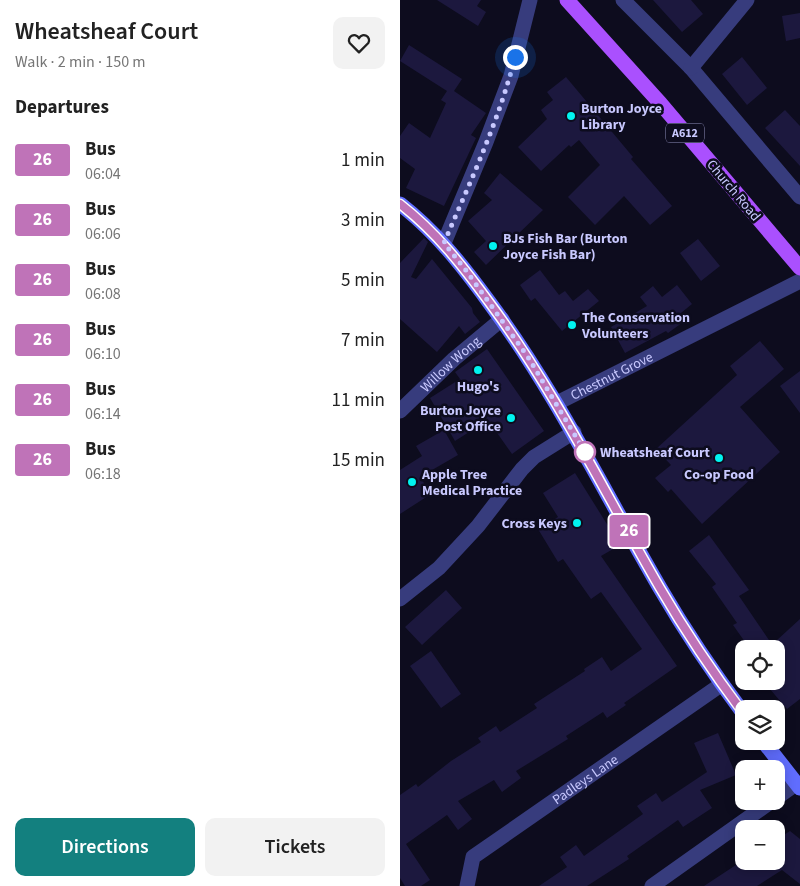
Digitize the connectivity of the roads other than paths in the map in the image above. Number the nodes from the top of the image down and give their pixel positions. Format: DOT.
graph roads {
  1 [pos="530,0"];
  2 [pos="567,0"];
  3 [pos="623,0"];
  4 [pos="748,0"];
  5 [pos="691,68"];
  6 [pos="800,196"];
  7 [pos="400,204"];
  8 [pos="444,243"];
  9 [pos="800,268"];
  10 [pos="800,281"];
  11 [pos="502,319"];
  12 [pos="557,403"];
  13 [pos="400,411"];
  14 [pos="574,432"];
  15 [pos="400,599"];
  16 [pos="722,684"];
  17 [pos="735,702"];
  18 [pos="770,750"];
  19 [pos="798,786"];
  20 [pos="785,793"];
  21 [pos="759,810"];
  22 [pos="467,886"];
  23 [pos="652,886"];
  1 -- 8 [label="street"];
  2 -- 9 [label="main road, Church Road / A612"];
  3 -- 5 [label="street"];
  4 -- 5 [label="street"];
  5 -- 6 [label="street"];
  7 -- 8 [label="street"];
  8 -- 11 [label="street"];
  10 -- 12 [label="street, Chestnut Grove"];
  11 -- 12 [label="street"];
  11 -- 13 [label="street, Willow Wong"];
  12 -- 14 [label="street"];
  14 -- 15 [label="street"];
  14 -- 16 [label="street"];
  16 -- 17 [label="street"];
  16 -- 22 [label="street, Padleys Lane"];
  18 -- 19 [label="street"];
  19 -- 20 [label="street"];
  21 -- 23 [label="street"];
}
